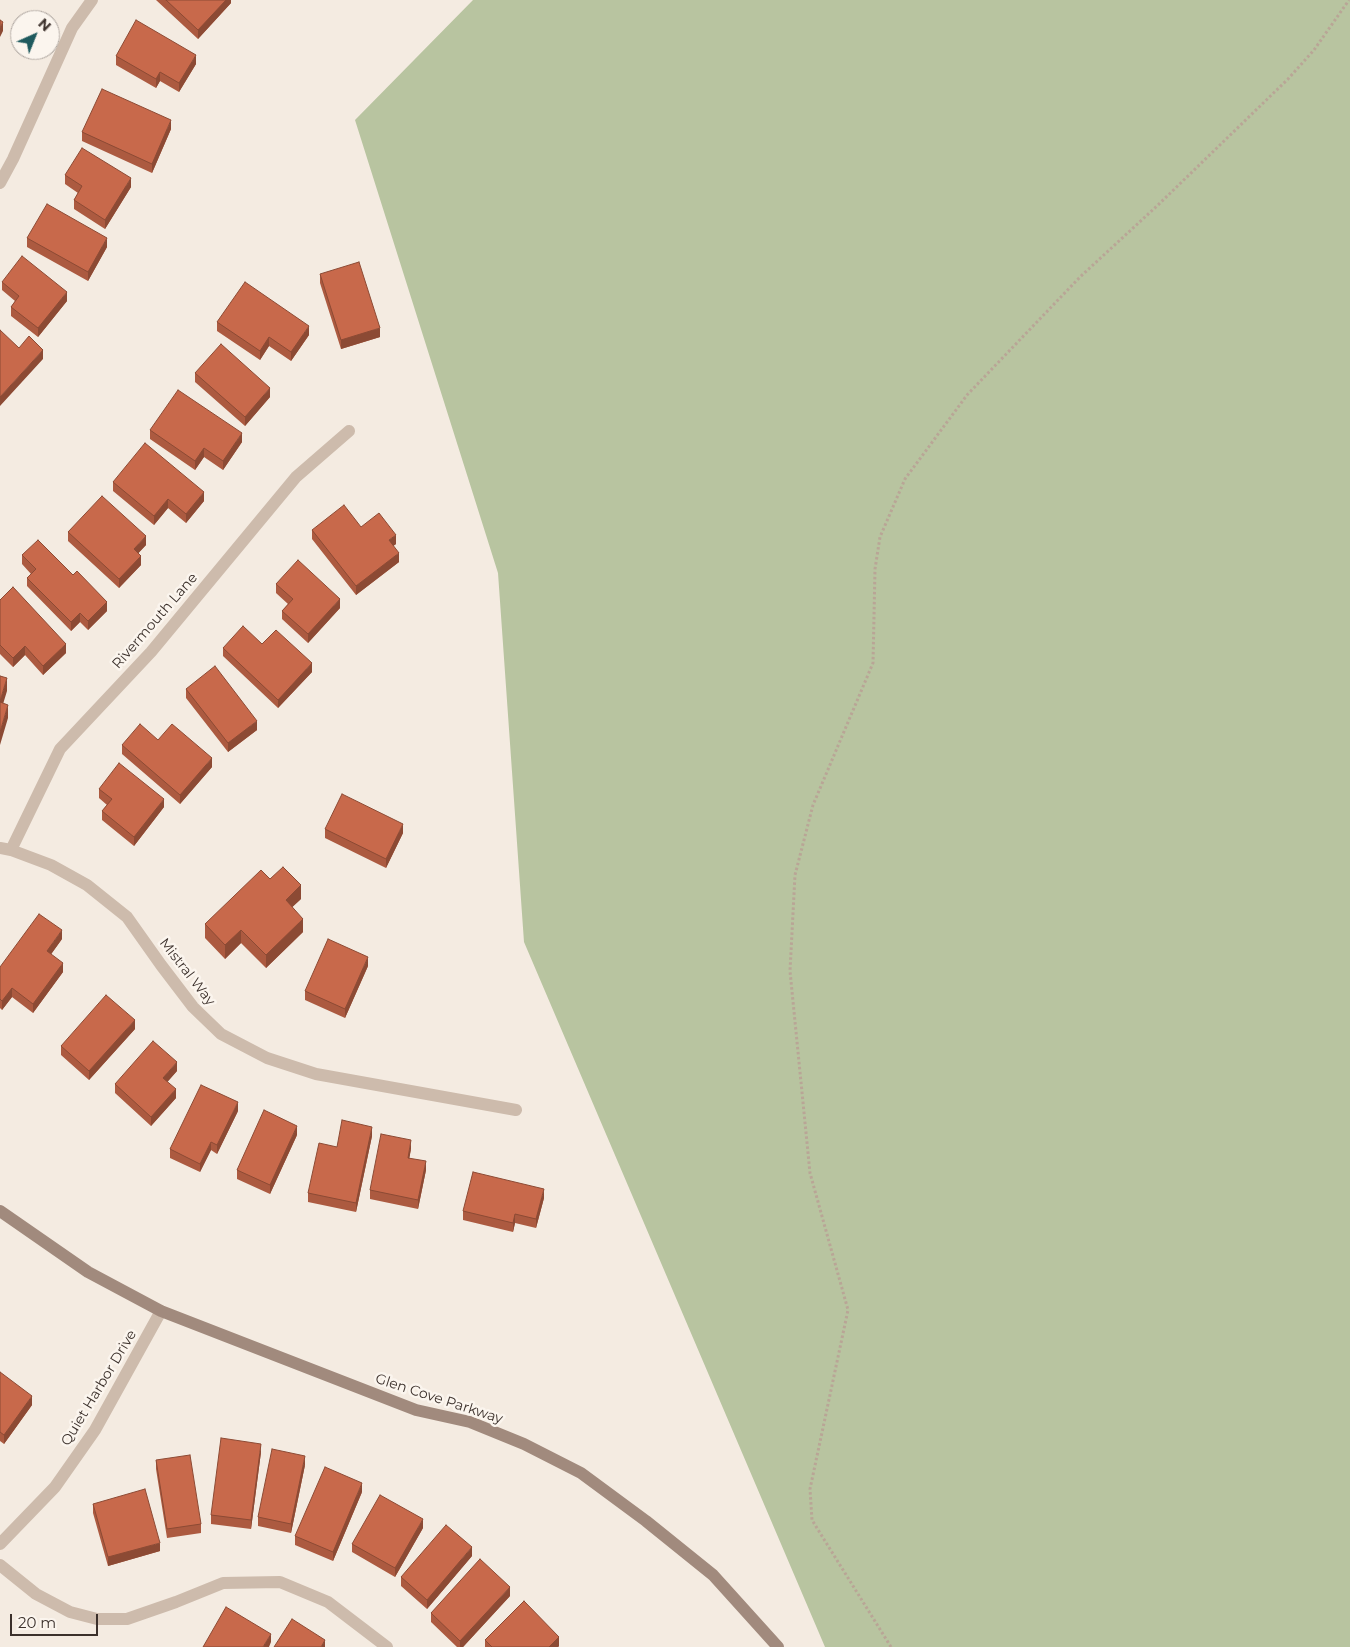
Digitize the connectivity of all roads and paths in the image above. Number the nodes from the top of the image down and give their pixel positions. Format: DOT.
graph roads {
  1 [pos="92,0"];
  2 [pos="1349,0"];
  3 [pos="0,183"];
  4 [pos="349,430"];
  5 [pos="6,849"];
  6 [pos="516,1110"];
  7 [pos="0,1211"];
  8 [pos="161,1311"];
  9 [pos="0,1544"];
  10 [pos="0,1565"];
  11 [pos="387,1647"];
  12 [pos="778,1647"];
  13 [pos="891,1647"];
  1 -- 3 [label="street"];
  2 -- 13 [label="path"];
  4 -- 5 [label="street, Rivermouth Lane"];
  5 -- 6 [label="street, Mistral Way"];
  7 -- 8 [label="street, Glen Cove Parkway"];
  8 -- 9 [label="street, Quiet Harbor Drive"];
  8 -- 12 [label="street, Glen Cove Parkway"];
  10 -- 11 [label="street"];
}
